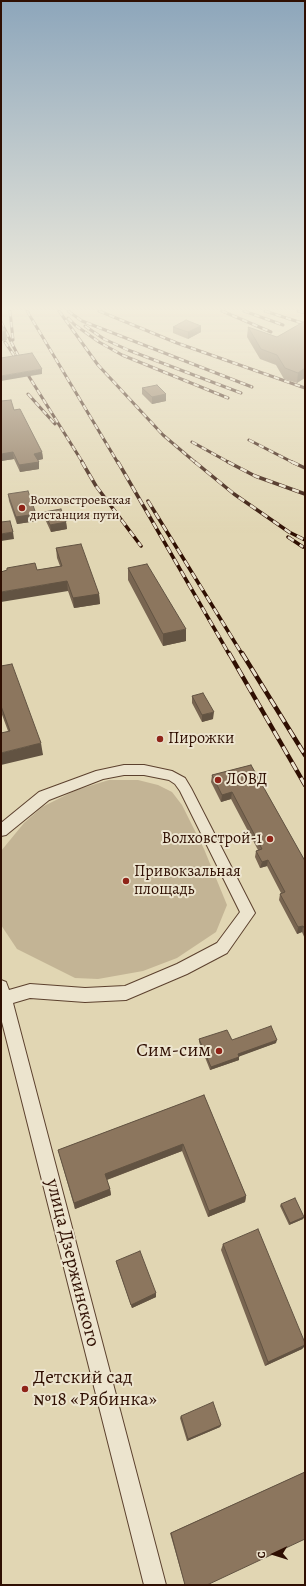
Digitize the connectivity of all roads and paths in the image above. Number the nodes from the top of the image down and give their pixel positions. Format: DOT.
graph roads {
  1 [pos="1,831"];
  2 [pos="2,995"];
  3 [pos="155,1585"];
  1 -- 2 [label="street"];
  2 -- 3 [label="street, улица Дзержинского"];
}
